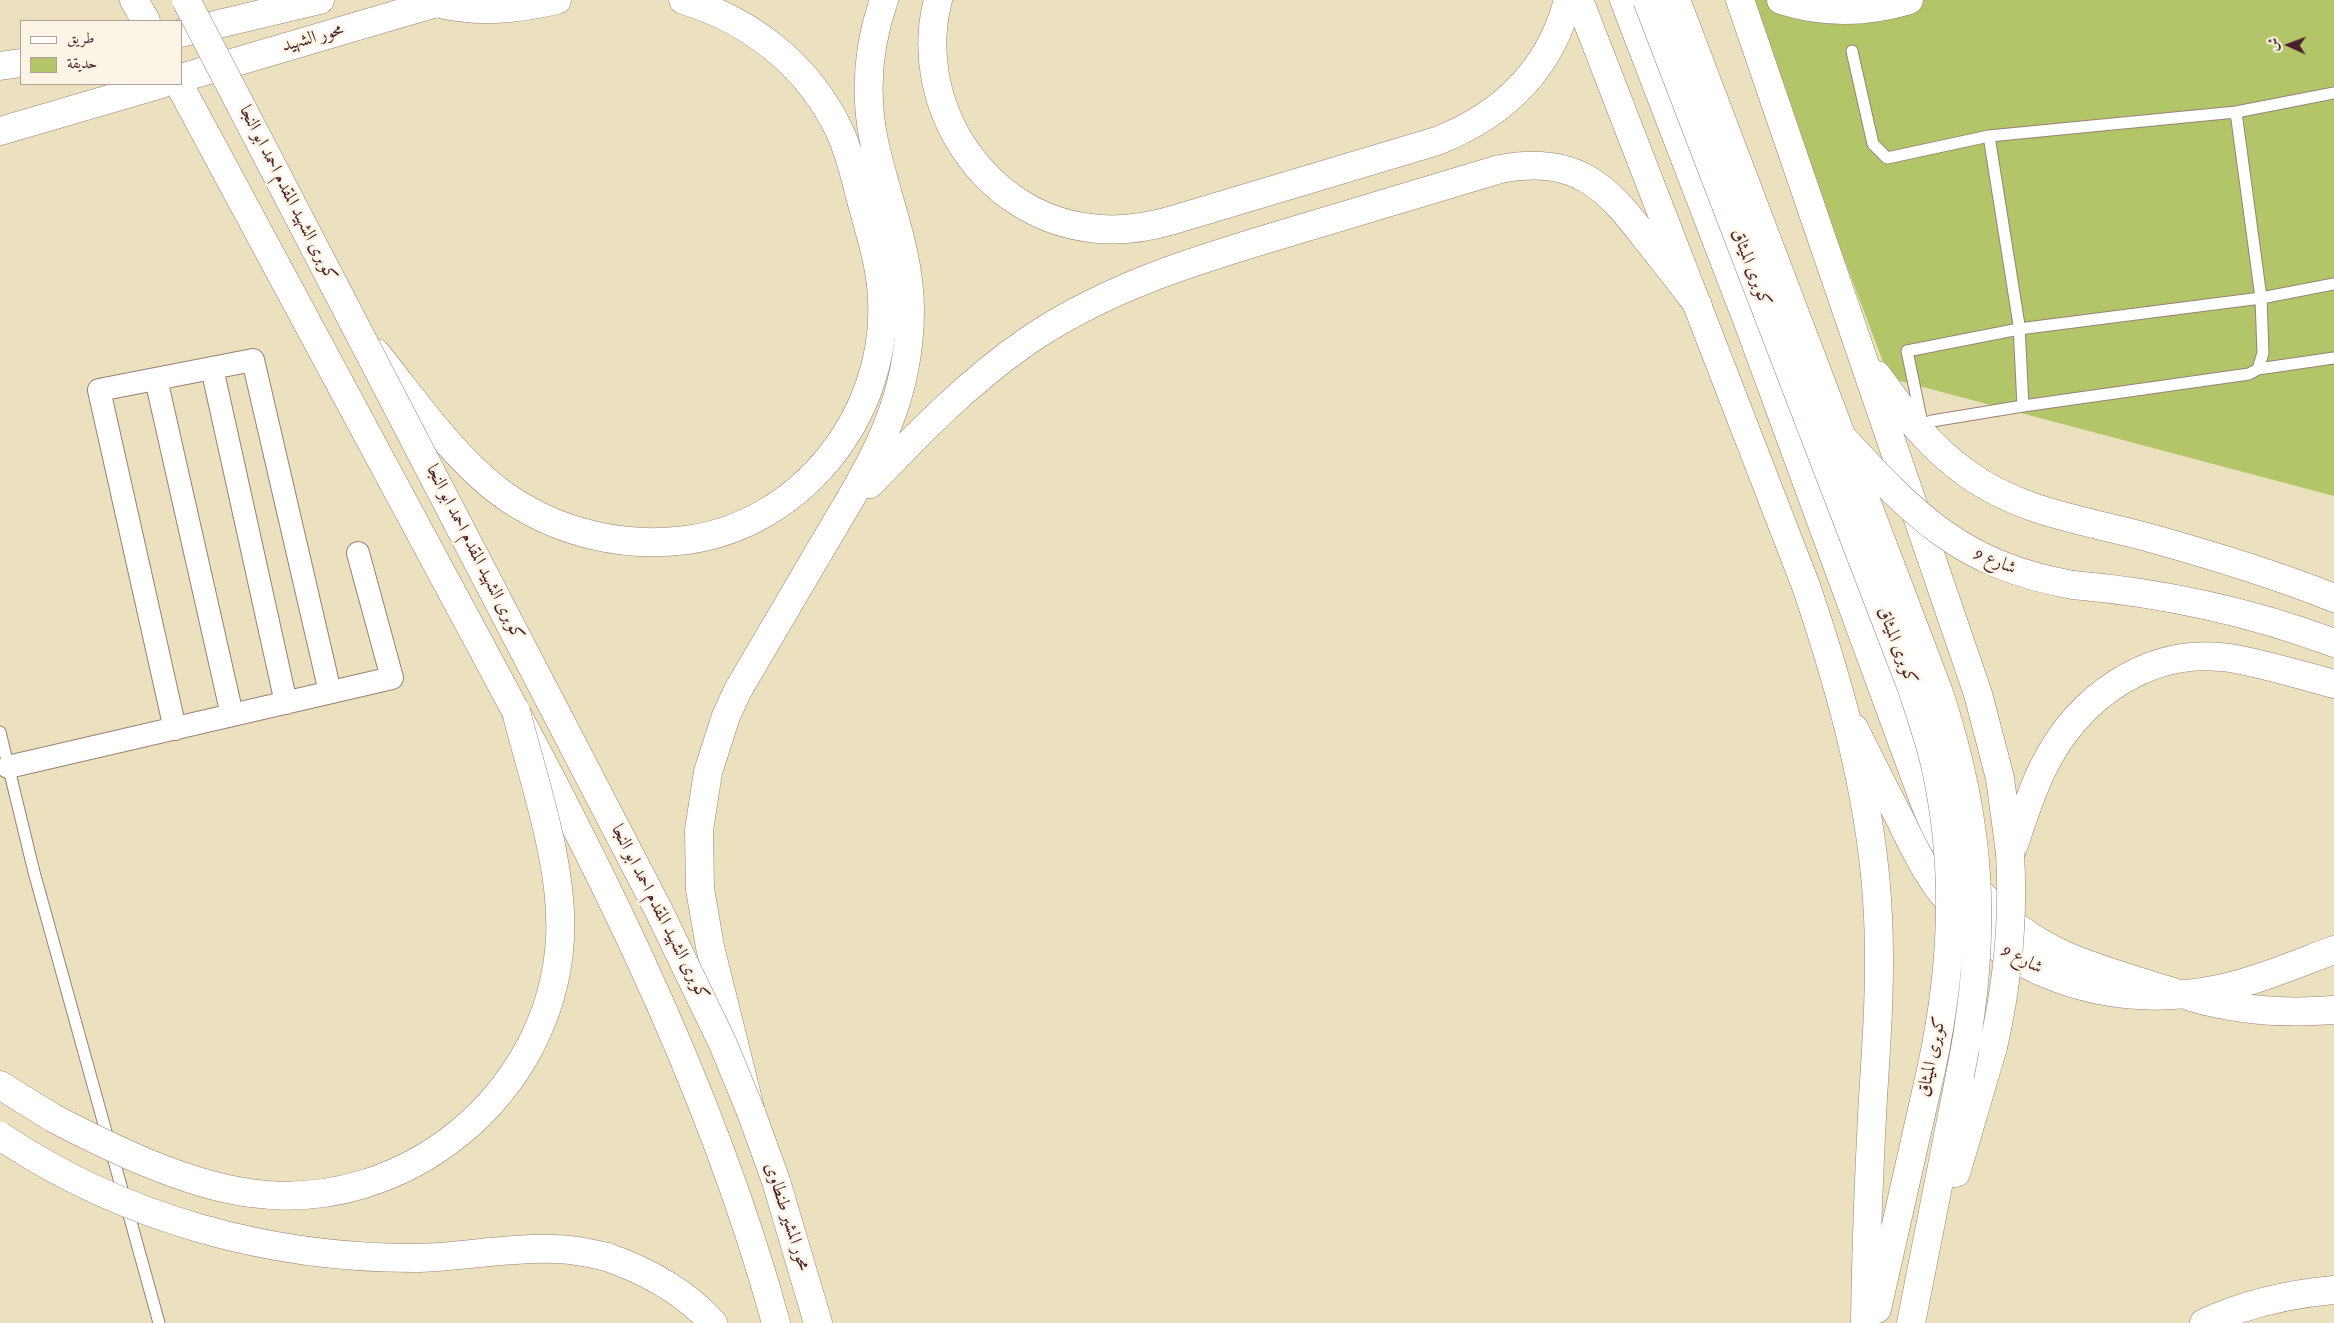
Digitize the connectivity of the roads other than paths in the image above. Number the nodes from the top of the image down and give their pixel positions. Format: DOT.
graph roads {
  1 [pos="134,0"];
  2 [pos="186,0"];
  3 [pos="320,0"];
  4 [pos="557,0"];
  5 [pos="683,0"];
  6 [pos="884,0"];
  7 [pos="938,0"];
  8 [pos="1568,0"];
  9 [pos="1580,0"];
  10 [pos="1624,0"];
  11 [pos="1647,0"];
  12 [pos="1676,0"];
  13 [pos="1740,0"];
  14 [pos="1909,0"];
  15 [pos="440,2"];
  16 [pos="1791,3"];
  17 [pos="145,20"];
  18 [pos="182,33"];
  19 [pos="1852,51"];
  20 [pos="20,63"];
  21 [pos="0,66"];
  22 [pos="182,78"];
  23 [pos="158,85"];
  24 [pos="180,85"];
  25 [pos="2334,93"];
  26 [pos="2236,112"];
  27 [pos="0,131"];
  28 [pos="1988,136"];
  29 [pos="2334,284"];
  30 [pos="2261,298"];
  31 [pos="1698,305"];
  32 [pos="2020,329"];
  33 [pos="359,332"];
  34 [pos="1859,350"];
  35 [pos="2334,358"];
  36 [pos="212,368"];
  37 [pos="2258,370"];
  38 [pos="156,379"];
  39 [pos="2023,406"];
  40 [pos="1919,426"];
  41 [pos="1841,436"];
  42 [pos="841,514"];
  43 [pos="358,553"];
  44 [pos="2334,598"];
  45 [pos="2334,642"];
  46 [pos="2334,684"];
  47 [pos="330,692"];
  48 [pos="1840,700"];
  49 [pos="286,703"];
  50 [pos="516,711"];
  51 [pos="232,715"];
  52 [pos="175,729"];
  53 [pos="0,732"];
  54 [pos="8,767"];
  55 [pos="2010,853"];
  56 [pos="2334,950"];
  57 [pos="2180,994"];
  58 [pos="2334,1010"];
  59 [pos="0,1085"];
  60 [pos="751,1112"];
  61 [pos="0,1136"];
  62 [pos="1925,1251"];
  63 [pos="2334,1290"];
  64 [pos="160,1323"];
  65 [pos="713,1323"];
  66 [pos="776,1323"];
  67 [pos="818,1323"];
  68 [pos="1865,1323"];
  69 [pos="1874,1323"];
  70 [pos="1911,1323"];
  71 [pos="2204,1323"];
  1 -- 17 [label="main road"];
  2 -- 33 [label="main road, كوبرى الشهيد المقدم احمد ابو النجا, bridge"];
  3 -- 18 [label="main road, محور الشهيد"];
  4 -- 15 [label="main road"];
  5 -- 33 [label="main road, bridge"];
  6 -- 42 [label="main road"];
  7 -- 8 [label="main road"];
  9 -- 31 [label="main road"];
  10 -- 57 [label="main road"];
  11 -- 69 [label="main road, كوبرى الميثاق, bridge"];
  12 -- 41 [label="main road, كوبرى الميثاق, bridge"];
  13 -- 34 [label="main road"];
  14 -- 16 [label="main road"];
  15 -- 22 [label="main road, محور الشهيد"];
  19 -- 28 [label="lane"];
  20 -- 21 [label="main road"];
  23 -- 27 [label="main road"];
  24 -- 50 [label="main road, كوبرى الشهيد المقدم احمد ابو النجا"];
  25 -- 26 [label="lane"];
  26 -- 28 [label="lane"];
  26 -- 30 [label="lane"];
  28 -- 32 [label="lane"];
  29 -- 30 [label="lane"];
  30 -- 32 [label="lane"];
  30 -- 37 [label="lane"];
  31 -- 42 [label="main road"];
  31 -- 48 [label="main road"];
  32 -- 39 [label="lane"];
  32 -- 40 [label="lane"];
  33 -- 60 [label="main road, كوبرى الشهيد المقدم احمد ابو النجا, bridge"];
  34 -- 40 [label="main road"];
  34 -- 55 [label="main road"];
  35 -- 37 [label="lane"];
  36 -- 38 [label="street"];
  36 -- 47 [label="street"];
  36 -- 49 [label="street"];
  37 -- 39 [label="lane"];
  38 -- 51 [label="street"];
  38 -- 52 [label="street"];
  39 -- 40 [label="lane"];
  40 -- 44 [label="main road"];
  41 -- 45 [label="main road, شارع 9, bridge"];
  41 -- 62 [label="main road, كوبرى الميثاق, bridge"];
  42 -- 60 [label="main road"];
  43 -- 47 [label="street"];
  46 -- 55 [label="main road"];
  47 -- 49 [label="street"];
  48 -- 57 [label="main road, شارع 9"];
  48 -- 68 [label="main road"];
  49 -- 51 [label="street"];
  50 -- 59 [label="main road, bridge"];
  50 -- 66 [label="main road, كوبرى الشهيد المقدم احمد ابو النجا, bridge"];
  51 -- 52 [label="street"];
  52 -- 54 [label="street"];
  53 -- 54 [label="lane"];
  54 -- 64 [label="lane"];
  55 -- 62 [label="main road, bridge"];
  56 -- 57 [label="main road, شارع 9"];
  57 -- 58 [label="main road"];
  60 -- 67 [label="main road, محور المشير طنطاوى"];
  61 -- 65 [label="main road, bridge"];
  62 -- 70 [label="main road"];
  63 -- 71 [label="main road"];
}
